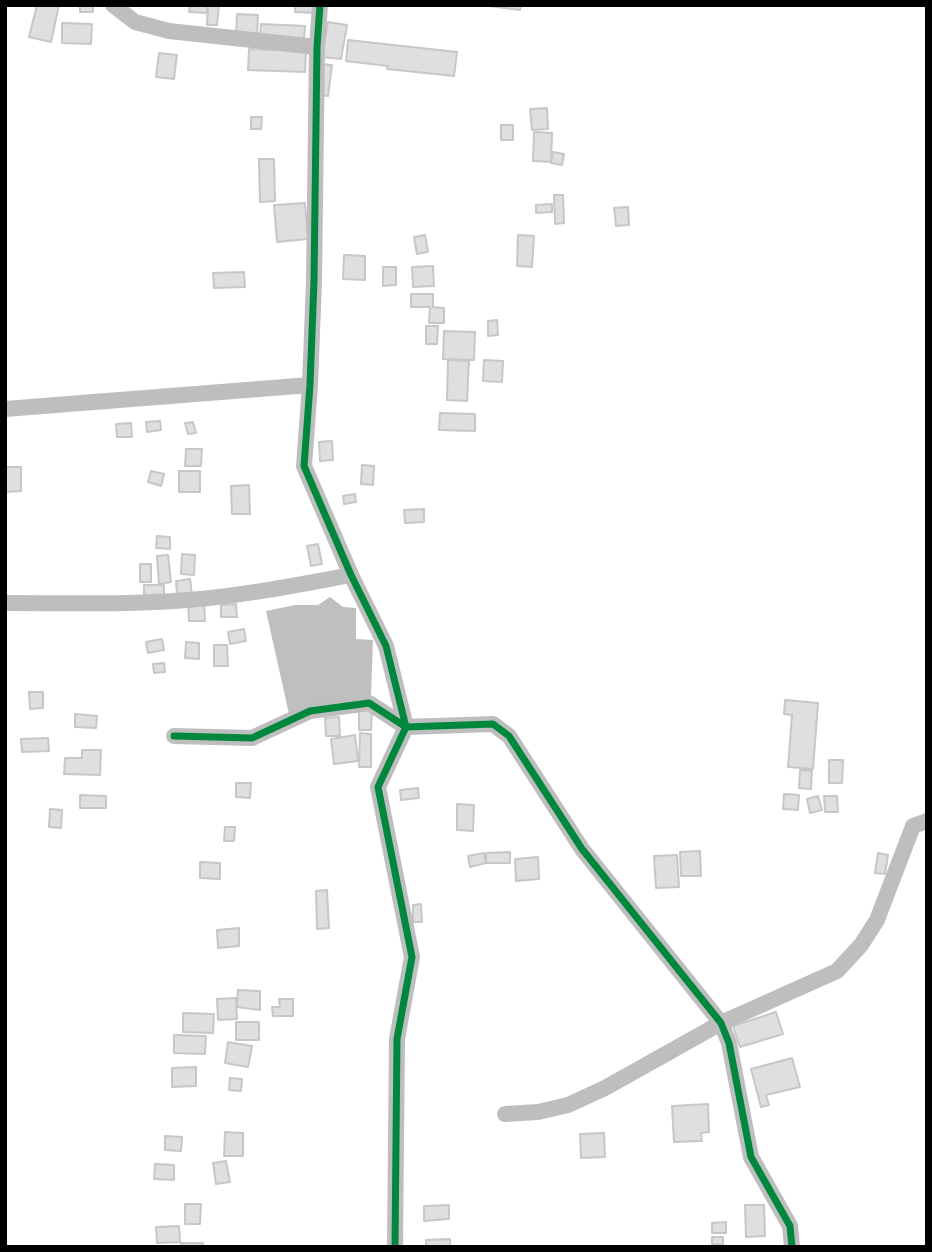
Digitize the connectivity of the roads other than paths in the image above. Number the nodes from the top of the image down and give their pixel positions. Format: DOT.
graph roads {
  1 [pos="113,5"];
  2 [pos="320,5"];
  3 [pos="317,47"];
  4 [pos="310,385"];
  5 [pos="5,409"];
  6 [pos="351,575"];
  7 [pos="5,603"];
  8 [pos="406,727"];
  9 [pos="174,736"];
  10 [pos="927,821"];
  11 [pos="721,1023"];
  12 [pos="505,1114"];
  13 [pos="395,1247"];
  14 [pos="792,1247"];
  1 -- 3 [label="street"];
  2 -- 3 [label="street"];
  3 -- 4 [label="street"];
  4 -- 5 [label="street"];
  4 -- 6 [label="street"];
  6 -- 7 [label="street"];
  6 -- 8 [label="street"];
  8 -- 9 [label="street"];
  8 -- 11 [label="street"];
  8 -- 13 [label="street"];
  10 -- 11 [label="street"];
  11 -- 12 [label="street"];
  11 -- 14 [label="street"];
}
